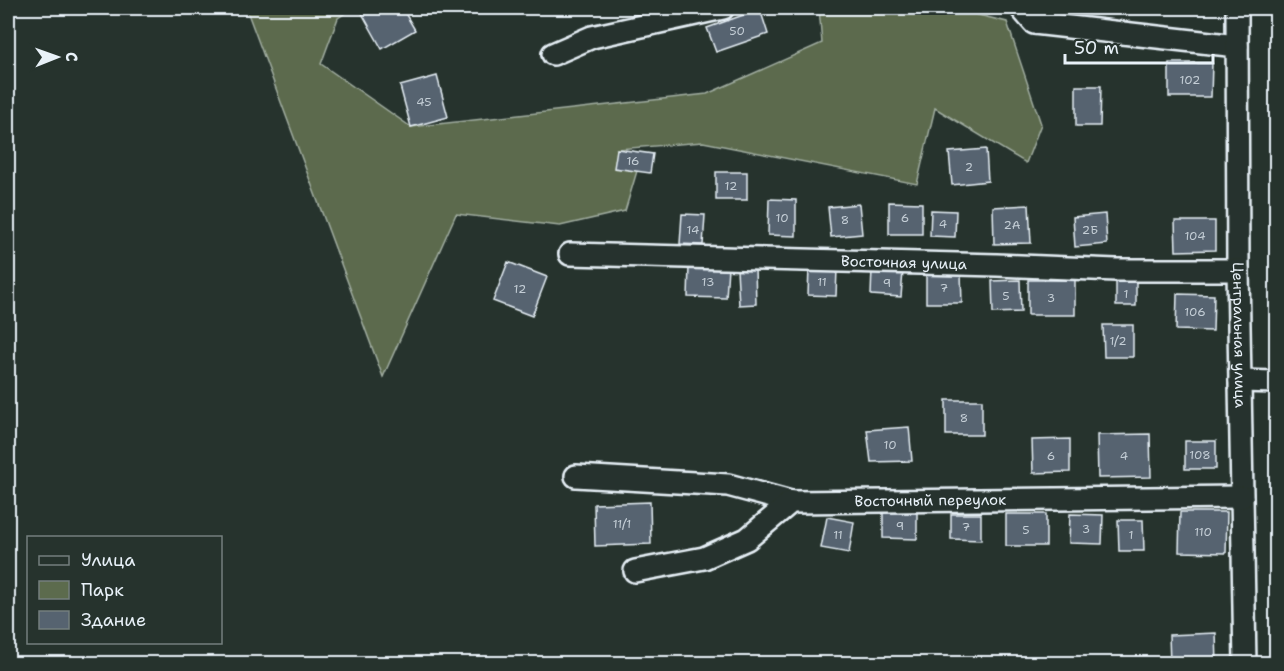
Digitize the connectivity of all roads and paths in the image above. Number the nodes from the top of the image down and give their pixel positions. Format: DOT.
graph roads {
  1 [pos="723,8"];
  2 [pos="1021,8"];
  3 [pos="1237,8"];
  4 [pos="1237,46"];
  5 [pos="553,54"];
  6 [pos="570,254"];
  7 [pos="1238,270"];
  8 [pos="1240,381"];
  9 [pos="1276,382"];
  10 [pos="576,476"];
  11 [pos="1242,497"];
  12 [pos="791,502"];
  13 [pos="635,571"];
  14 [pos="1245,663"];
  1 -- 5 [label="street"];
  2 -- 4 [label="street"];
  3 -- 4 [label="street, Центральная улица"];
  4 -- 7 [label="street, Центральная улица"];
  6 -- 7 [label="street, Восточная улица"];
  7 -- 8 [label="street, Центральная улица"];
  8 -- 9 [label="street"];
  8 -- 11 [label="street, Центральная улица"];
  10 -- 12 [label="street, Восточный переулок"];
  11 -- 12 [label="street, Восточный переулок"];
  11 -- 14 [label="street, Центральная улица"];
  12 -- 13 [label="street"];
}
